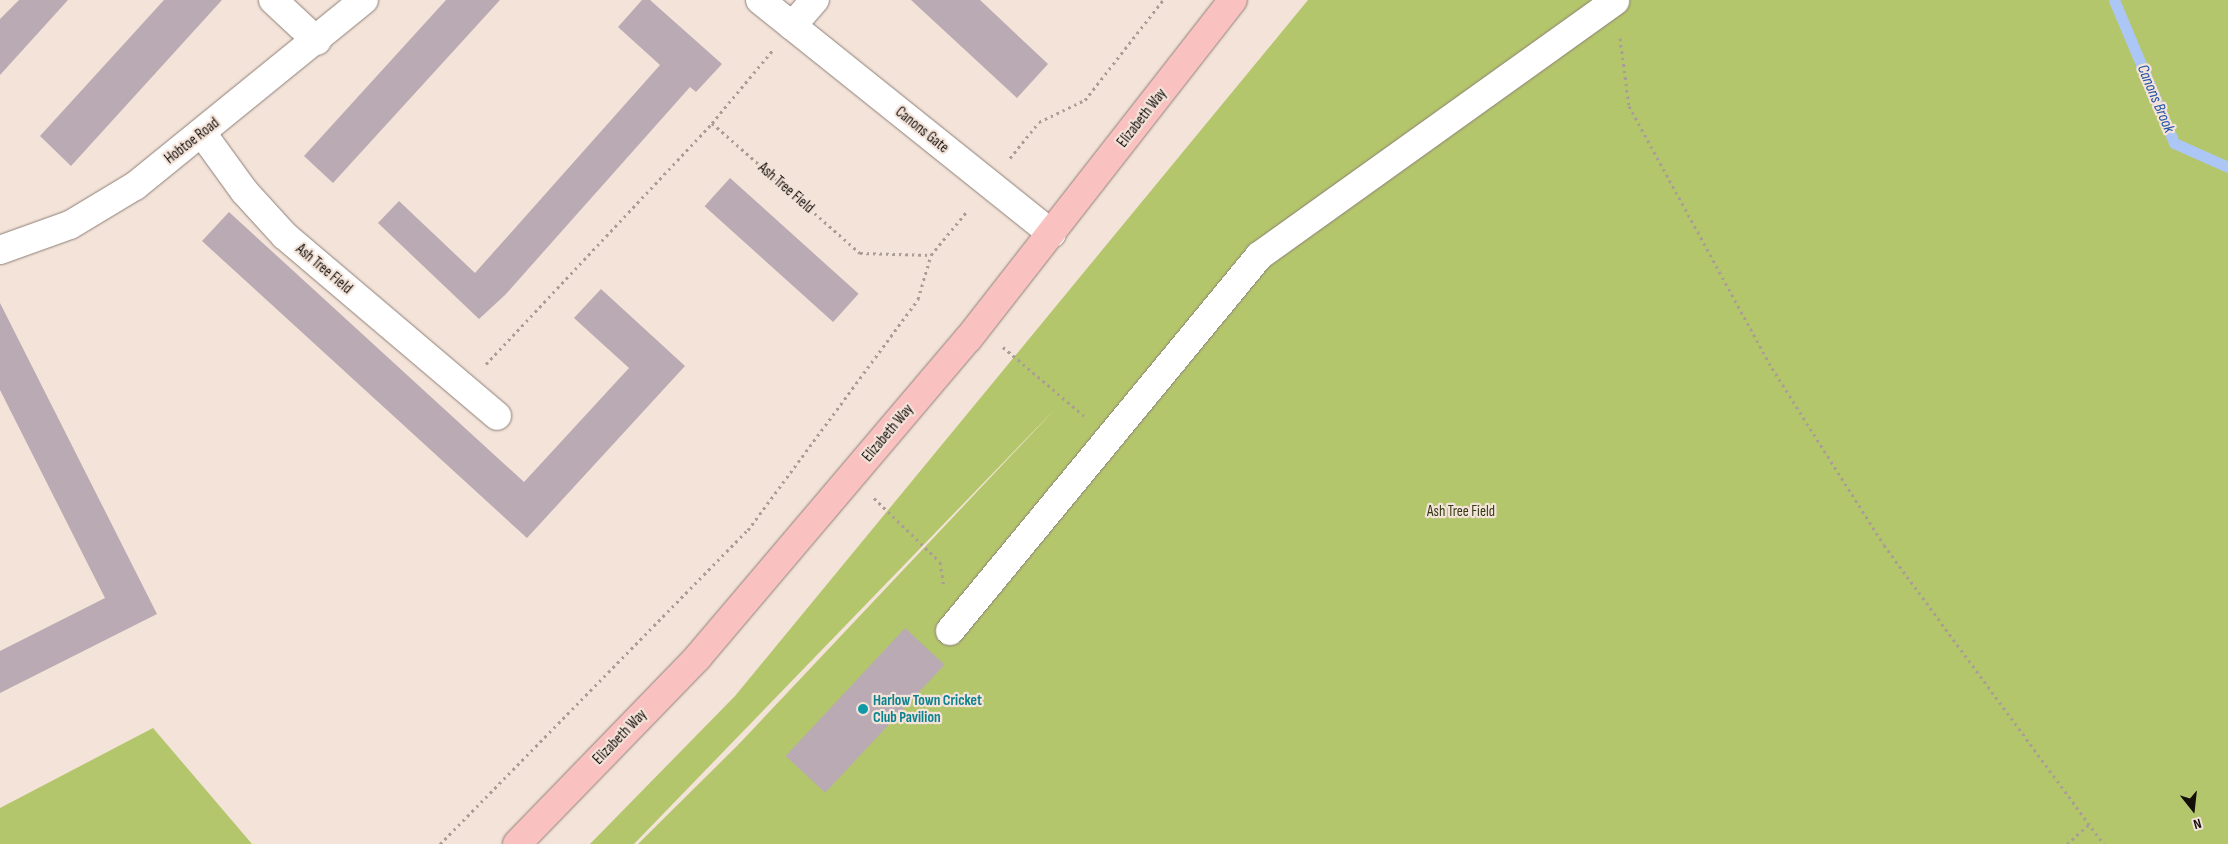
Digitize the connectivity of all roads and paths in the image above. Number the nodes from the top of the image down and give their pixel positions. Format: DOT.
graph roads {
  1 [pos="273,0"];
  2 [pos="364,0"];
  3 [pos="760,0"];
  4 [pos="815,0"];
  5 [pos="1163,0"];
  6 [pos="1233,0"];
  7 [pos="1615,2"];
  8 [pos="792,26"];
  9 [pos="317,41"];
  10 [pos="712,123"];
  11 [pos="202,133"];
  12 [pos="989,184"];
  13 [pos="1052,234"];
  14 [pos="0,250"];
  15 [pos="931,255"];
  16 [pos="999,343"];
  17 [pos="464,388"];
  18 [pos="497,416"];
  19 [pos="1110,438"];
  20 [pos="868,492"];
  21 [pos="931,554"];
  22 [pos="950,631"];
  23 [pos="2089,824"];
  24 [pos="440,844"];
  25 [pos="517,844"];
  26 [pos="2067,844"];
  27 [pos="2104,844"];
  1 -- 9 [label="street"];
  2 -- 9 [label="street, Hobtoe Road"];
  3 -- 8 [label="street, Canons Gate"];
  4 -- 8 [label="street"];
  5 -- 12 [label="path"];
  6 -- 13 [label="main road, Elizabeth Way"];
  7 -- 19 [label="street"];
  7 -- 23 [label="path"];
  8 -- 10 [label="path"];
  8 -- 12 [label="street, Canons Gate"];
  9 -- 11 [label="street, Hobtoe Road"];
  10 -- 15 [label="path, Ash Tree Field"];
  10 -- 17 [label="path"];
  11 -- 14 [label="street, Hobtoe Road"];
  11 -- 17 [label="street, Ash Tree Field"];
  12 -- 13 [label="street, Canons Gate"];
  12 -- 15 [label="path"];
  13 -- 25 [label="main road, Elizabeth Way"];
  15 -- 24 [label="path"];
  16 -- 19 [label="path"];
  17 -- 18 [label="street, Ash Tree Field"];
  19 -- 22 [label="street"];
  20 -- 21 [label="path"];
  23 -- 26 [label="path"];
  23 -- 27 [label="path"];
}
